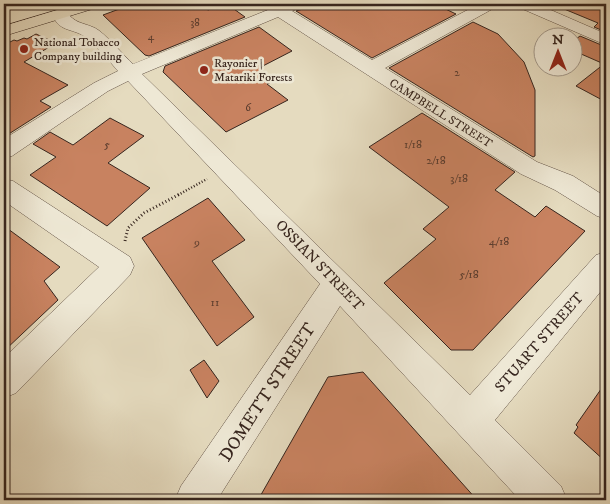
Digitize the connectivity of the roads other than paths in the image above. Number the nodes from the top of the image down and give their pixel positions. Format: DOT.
graph roads {
  1 [pos="490,4"];
  2 [pos="524,4"];
  3 [pos="288,7"];
  4 [pos="60,14"];
  5 [pos="87,14"];
  6 [pos="4,31"];
  7 [pos="606,40"];
  8 [pos="370,69"];
  9 [pos="130,72"];
  10 [pos="4,150"];
  11 [pos="4,188"];
  12 [pos="606,209"];
  13 [pos="606,264"];
  14 [pos="338,283"];
  15 [pos="4,381"];
  16 [pos="471,421"];
  17 [pos="196,500"];
  18 [pos="547,500"];
  1 -- 8 [label="street"];
  2 -- 7 [label="street"];
  3 -- 8 [label="street, CAMPBELL STREET"];
  3 -- 9 [label="street"];
  4 -- 5 [label="highway"];
  4 -- 5 [label="street, OSSIAN STREET"];
  4 -- 6 [label="highway"];
  5 -- 9 [label="street, OSSIAN STREET"];
  8 -- 12 [label="street, CAMPBELL STREET"];
  9 -- 10 [label="street"];
  9 -- 14 [label="street, OSSIAN STREET"];
  11 -- 15 [label="street"];
  13 -- 16 [label="street, STUART STREET"];
  14 -- 16 [label="street, OSSIAN STREET"];
  14 -- 17 [label="street, DOMETT STREET"];
  16 -- 18 [label="street, OSSIAN STREET"];
}
